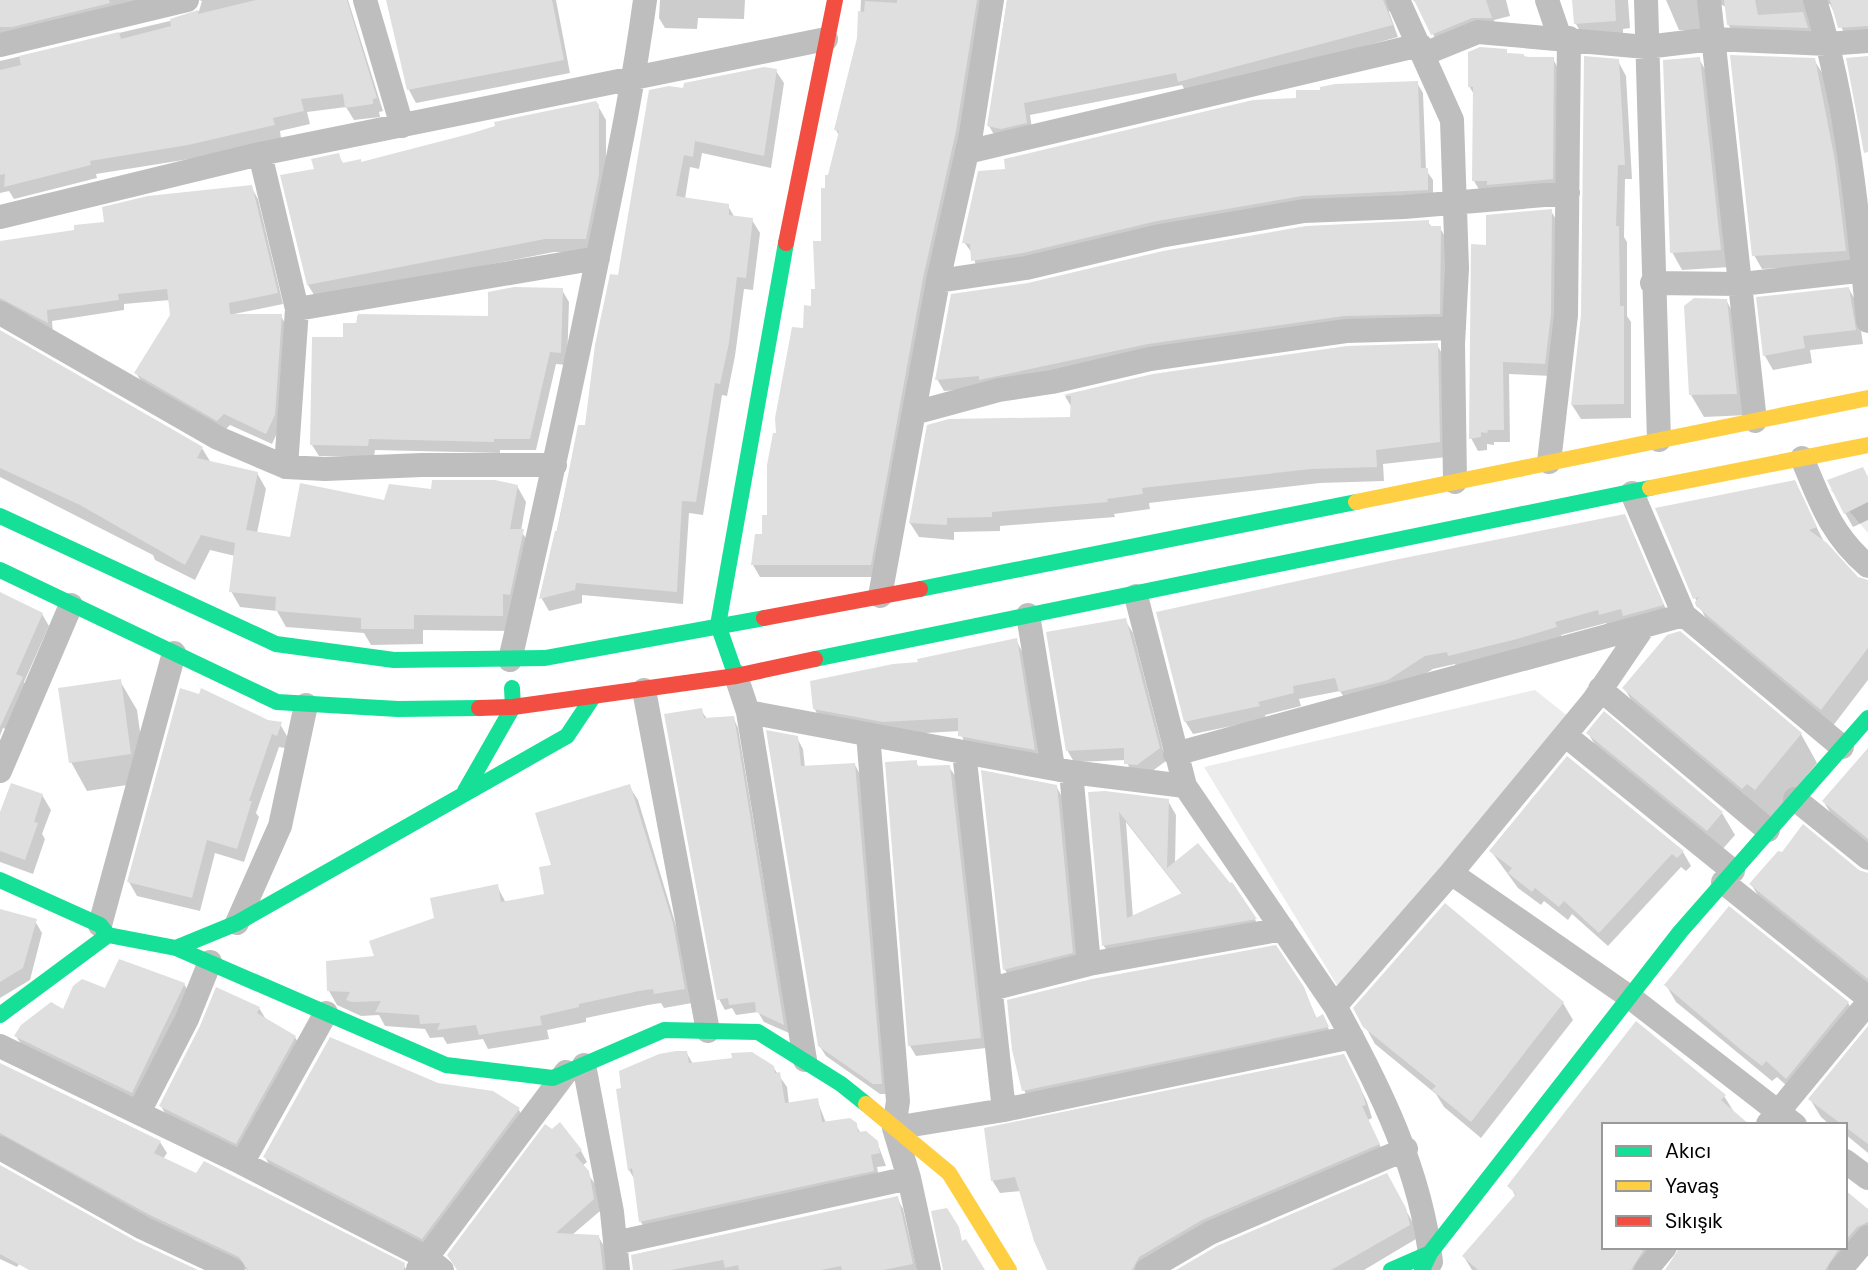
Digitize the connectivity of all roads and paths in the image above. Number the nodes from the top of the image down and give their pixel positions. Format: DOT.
graph roads {
  1 [pos="187,0"];
  2 [pos="365,0"];
  3 [pos="645,0"];
  4 [pos="835,0"];
  5 [pos="992,0"];
  6 [pos="1398,0"];
  7 [pos="1548,0"];
  8 [pos="1646,0"];
  9 [pos="1709,0"];
  10 [pos="1815,0"];
  11 [pos="1565,38"];
  12 [pos="826,39"];
  13 [pos="1713,39"];
  14 [pos="1868,41"];
  15 [pos="0,44"];
  16 [pos="1827,44"];
  17 [pos="1646,47"];
  18 [pos="1422,49"];
  19 [pos="635,78"];
  20 [pos="402,126"];
  21 [pos="967,152"];
  22 [pos="260,153"];
  23 [pos="1568,193"];
  24 [pos="1454,204"];
  25 [pos="0,217"];
  26 [pos="598,258"];
  27 [pos="1866,270"];
  28 [pos="938,281"];
  29 [pos="1652,283"];
  30 [pos="1741,284"];
  31 [pos="297,309"];
  32 [pos="0,313"];
  33 [pos="1868,320"];
  34 [pos="1454,328"];
  35 [pos="1868,398"];
  36 [pos="914,413"];
  37 [pos="1755,421"];
  38 [pos="1659,440"];
  39 [pos="1868,444"];
  40 [pos="1802,458"];
  41 [pos="1549,462"];
  42 [pos="555,465"];
  43 [pos="286,467"];
  44 [pos="1455,482"];
  45 [pos="1632,493"];
  46 [pos="0,516"];
  47 [pos="1868,566"];
  48 [pos="0,570"];
  49 [pos="880,596"];
  50 [pos="1136,596"];
  51 [pos="71,605"];
  52 [pos="1028,614"];
  53 [pos="1684,615"];
  54 [pos="718,625"];
  55 [pos="1644,626"];
  56 [pos="174,653"];
  57 [pos="510,660"];
  58 [pos="736,676"];
  59 [pos="1600,689"];
  60 [pos="644,690"];
  61 [pos="593,697"];
  62 [pos="306,705"];
  63 [pos="513,707"];
  64 [pos="748,712"];
  65 [pos="1868,718"];
  66 [pos="8,732"];
  67 [pos="867,734"];
  68 [pos="1565,735"];
  69 [pos="1842,747"];
  70 [pos="964,751"];
  71 [pos="1175,754"];
  72 [pos="1062,770"];
  73 [pos="0,771"];
  74 [pos="1185,786"];
  75 [pos="465,791"];
  76 [pos="1796,799"];
  77 [pos="1768,830"];
  78 [pos="1868,858"];
  79 [pos="1451,873"];
  80 [pos="1728,876"];
  81 [pos="0,880"];
  82 [pos="237,923"];
  83 [pos="1283,929"];
  84 [pos="104,930"];
  85 [pos="176,947"];
  86 [pos="210,962"];
  87 [pos="1088,964"];
  88 [pos="991,989"];
  89 [pos="1631,998"];
  90 [pos="1868,1001"];
  91 [pos="1335,1006"];
  92 [pos="326,1013"];
  93 [pos="0,1015"];
  94 [pos="708,1031"];
  95 [pos="1352,1037"];
  96 [pos="0,1046"];
  97 [pos="805,1060"];
  98 [pos="575,1069"];
  99 [pos="1004,1110"];
  100 [pos="139,1112"];
  101 [pos="1780,1121"];
  102 [pos="894,1128"];
  103 [pos="0,1148"];
  104 [pos="1406,1149"];
  105 [pos="1847,1162"];
  106 [pos="242,1163"];
  107 [pos="909,1178"];
  108 [pos="1868,1178"];
  109 [pos="1868,1237"];
  110 [pos="615,1243"];
  111 [pos="1663,1249"];
  112 [pos="1428,1264"];
  113 [pos="429,1266"];
  114 [pos="233,1270"];
  115 [pos="618,1270"];
  116 [pos="927,1270"];
  117 [pos="1009,1270"];
  118 [pos="1147,1270"];
  119 [pos="1391,1270"];
  120 [pos="1646,1270"];
  121 [pos="1840,1270"];
  1 -- 15 [label="street"];
  2 -- 20 [label="street"];
  3 -- 19 [label="street"];
  4 -- 12 [label="main road"];
  5 -- 21 [label="street"];
  6 -- 18 [label="street"];
  7 -- 11 [label="street"];
  8 -- 17 [label="street"];
  9 -- 13 [label="street"];
  10 -- 16 [label="street"];
  11 -- 17 [label="street"];
  11 -- 18 [label="street"];
  11 -- 23 [label="street"];
  12 -- 19 [label="street"];
  12 -- 54 [label="main road"];
  13 -- 16 [label="street"];
  13 -- 17 [label="street"];
  13 -- 30 [label="street"];
  14 -- 16 [label="street"];
  16 -- 27 [label="street"];
  17 -- 29 [label="street"];
  18 -- 21 [label="street"];
  18 -- 24 [label="street"];
  19 -- 20 [label="street"];
  19 -- 26 [label="street"];
  20 -- 22 [label="street"];
  21 -- 28 [label="street"];
  22 -- 25 [label="street"];
  22 -- 31 [label="street"];
  23 -- 24 [label="street"];
  23 -- 41 [label="street"];
  24 -- 28 [label="street"];
  24 -- 34 [label="street"];
  26 -- 31 [label="street"];
  26 -- 42 [label="street"];
  27 -- 30 [label="street"];
  27 -- 33 [label="street"];
  28 -- 36 [label="street"];
  29 -- 30 [label="street"];
  29 -- 38 [label="street"];
  30 -- 37 [label="street"];
  31 -- 43 [label="street"];
  32 -- 43 [label="street"];
  34 -- 36 [label="street"];
  34 -- 44 [label="street"];
  35 -- 37 [label="main road"];
  36 -- 49 [label="street"];
  37 -- 38 [label="main road"];
  38 -- 41 [label="main road"];
  39 -- 40 [label="main road"];
  40 -- 45 [label="main road"];
  40 -- 47 [label="street"];
  41 -- 44 [label="main road"];
  42 -- 43 [label="street"];
  42 -- 57 [label="street"];
  44 -- 49 [label="main road"];
  45 -- 50 [label="main road"];
  45 -- 53 [label="street"];
  46 -- 57 [label="main road"];
  48 -- 51 [label="main road"];
  49 -- 54 [label="main road"];
  50 -- 52 [label="main road"];
  50 -- 71 [label="street"];
  51 -- 56 [label="main road"];
  51 -- 66 [label="street"];
  52 -- 58 [label="main road"];
  52 -- 72 [label="street"];
  53 -- 55 [label="street"];
  53 -- 69 [label="street"];
  54 -- 57 [label="main road"];
  54 -- 58 [label="main road"];
  55 -- 59 [label="street"];
  55 -- 71 [label="street"];
  56 -- 62 [label="main road"];
  56 -- 84 [label="street"];
  57 -- 63 [label="main road"];
  58 -- 60 [label="main road"];
  58 -- 64 [label="street"];
  59 -- 68 [label="street"];
  59 -- 77 [label="street"];
  60 -- 61 [label="main road"];
  60 -- 94 [label="street"];
  61 -- 63 [label="main road"];
  61 -- 75 [label="main road"];
  62 -- 63 [label="main road"];
  62 -- 82 [label="street"];
  63 -- 75 [label="main road"];
  64 -- 67 [label="street"];
  64 -- 97 [label="street"];
  65 -- 69 [label="main road"];
  66 -- 73 [label="street"];
  67 -- 70 [label="street"];
  67 -- 102 [label="street"];
  68 -- 79 [label="street"];
  68 -- 80 [label="street"];
  69 -- 76 [label="main road"];
  70 -- 72 [label="street"];
  70 -- 88 [label="street"];
  71 -- 74 [label="street"];
  72 -- 74 [label="street"];
  72 -- 87 [label="street"];
  74 -- 83 [label="street"];
  75 -- 82 [label="main road"];
  76 -- 77 [label="main road"];
  76 -- 78 [label="street"];
  77 -- 80 [label="main road"];
  79 -- 89 [label="street"];
  79 -- 91 [label="street"];
  80 -- 89 [label="main road"];
  80 -- 90 [label="street"];
  81 -- 84 [label="main road"];
  82 -- 85 [label="main road"];
  83 -- 87 [label="street"];
  83 -- 91 [label="street"];
  84 -- 85 [label="main road"];
  84 -- 93 [label="main road"];
  85 -- 86 [label="main road"];
  86 -- 92 [label="main road"];
  86 -- 100 [label="street"];
  87 -- 88 [label="street"];
  88 -- 99 [label="street"];
  89 -- 101 [label="street"];
  89 -- 112 [label="main road"];
  90 -- 101 [label="street"];
  91 -- 95 [label="street"];
  92 -- 98 [label="main road"];
  92 -- 106 [label="street"];
  94 -- 97 [label="main road"];
  94 -- 98 [label="main road"];
  95 -- 99 [label="street"];
  95 -- 104 [label="street"];
  96 -- 100 [label="street"];
  97 -- 102 [label="main road"];
  98 -- 110 [label="street"];
  98 -- 113 [label="street"];
  99 -- 102 [label="street"];
  100 -- 106 [label="street"];
  102 -- 107 [label="street"];
  102 -- 117 [label="main road"];
  103 -- 114 [label="street"];
  104 -- 112 [label="street"];
  104 -- 118 [label="street"];
  105 -- 108 [label="street"];
  106 -- 113 [label="street"];
  107 -- 110 [label="street"];
  107 -- 116 [label="street"];
  109 -- 121 [label="street"];
  110 -- 115 [label="street"];
  111 -- 120 [label="street"];
  112 -- 119 [label="main road"];
}
